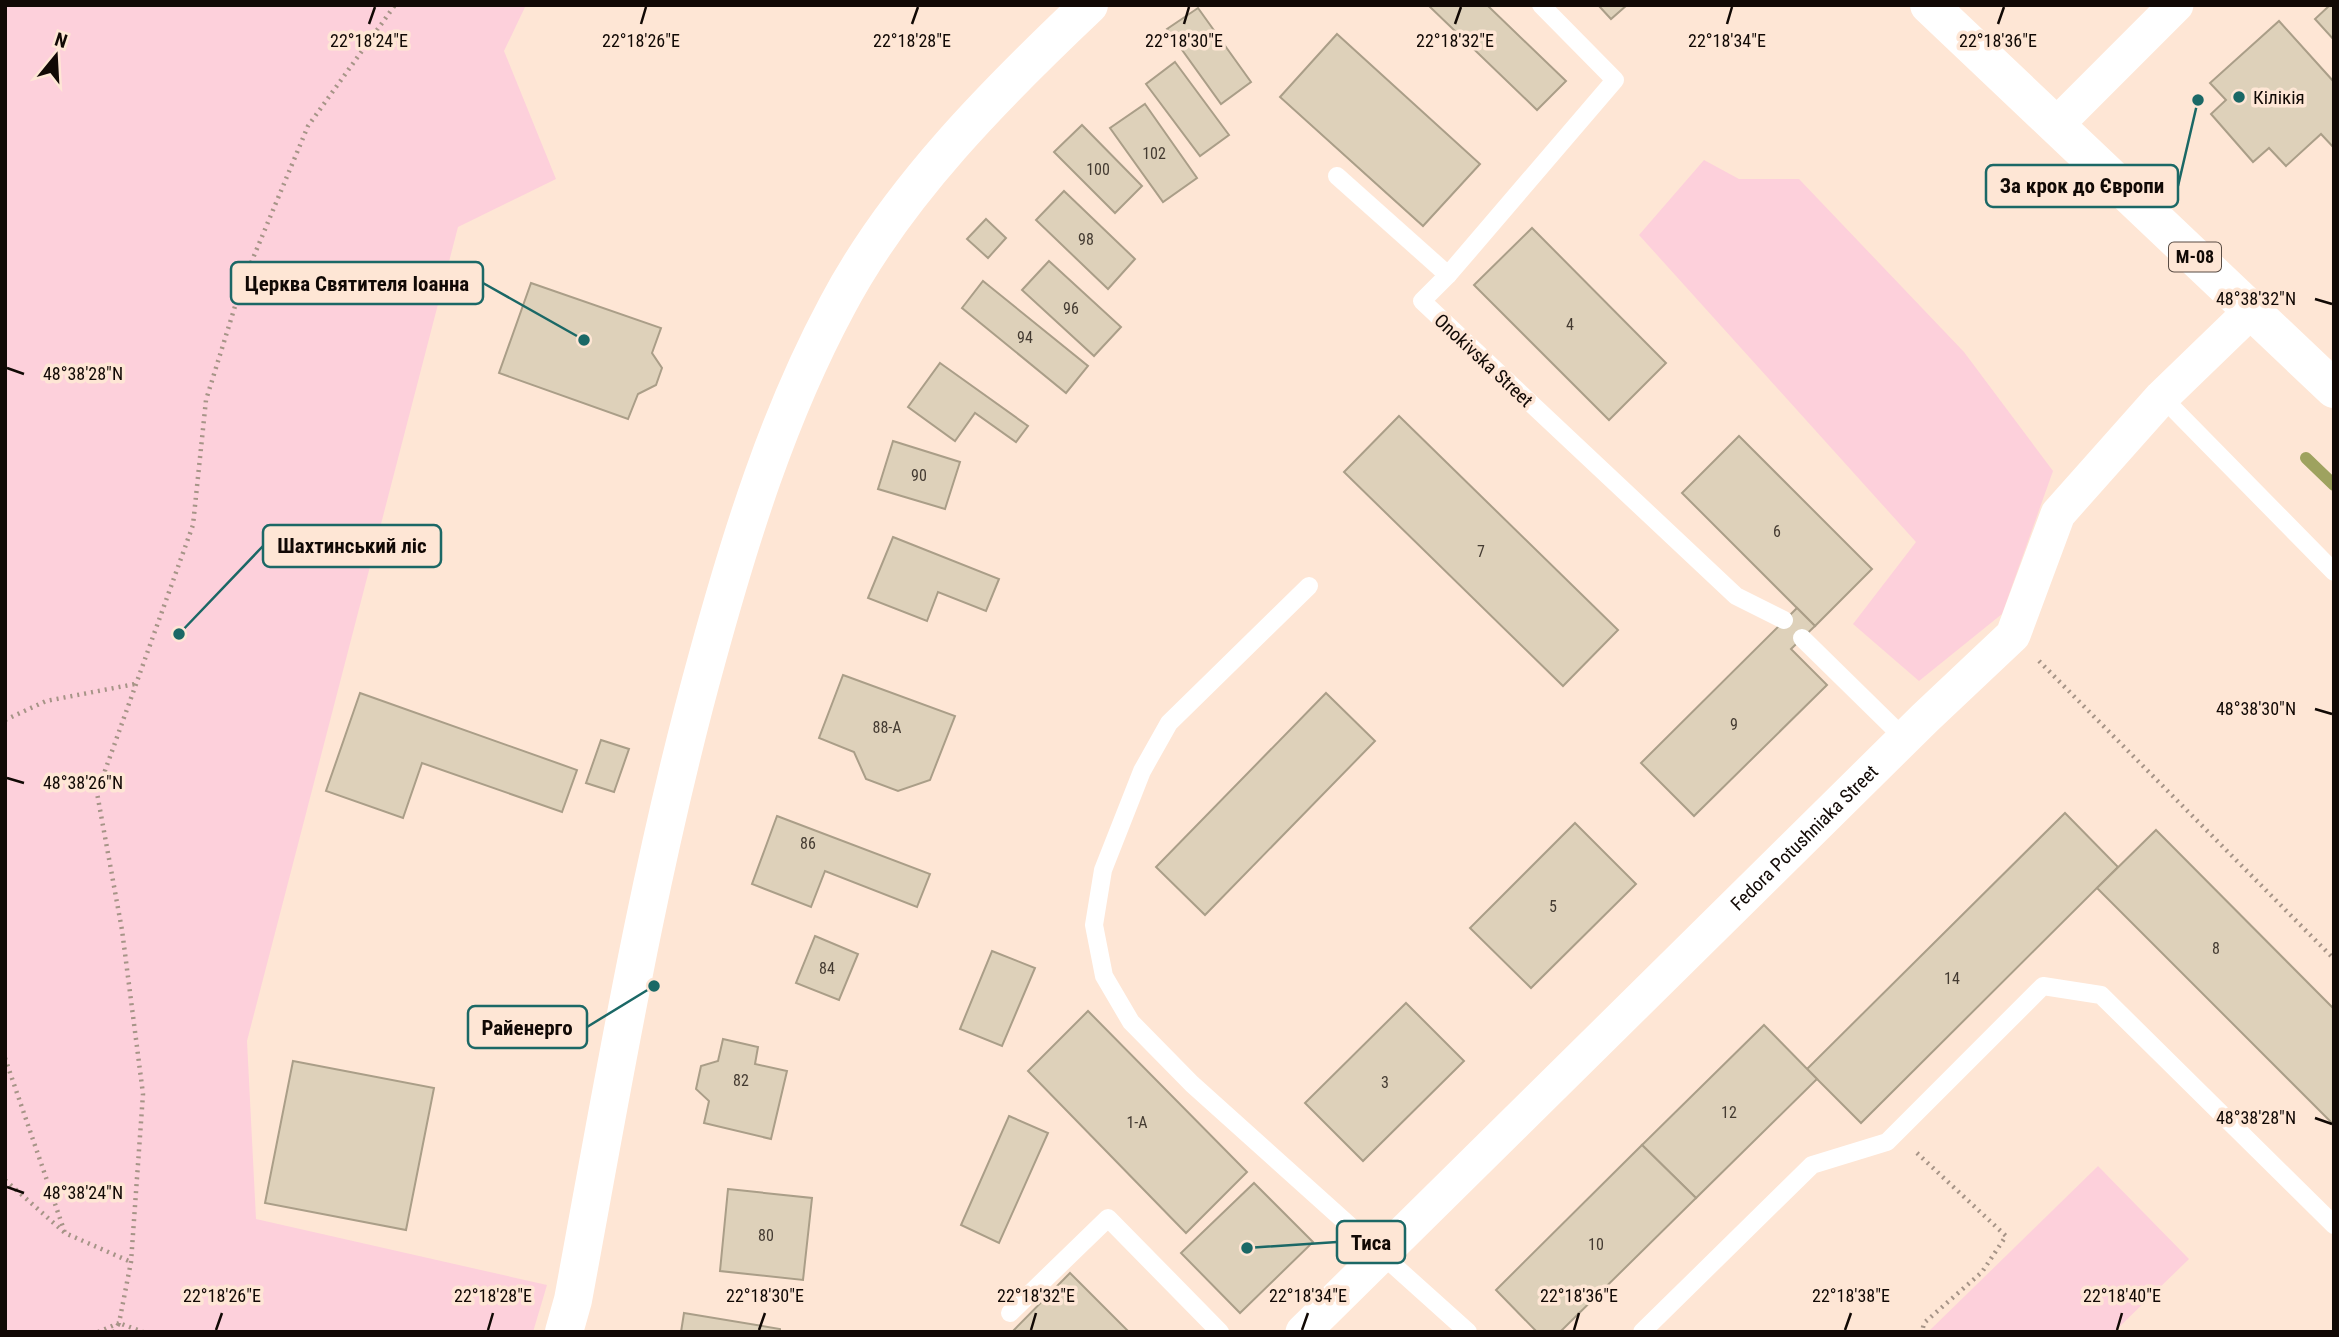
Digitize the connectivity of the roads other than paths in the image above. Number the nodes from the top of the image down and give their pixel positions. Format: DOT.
graph roads {
  1 [pos="1089,5"];
  2 [pos="1541,5"];
  3 [pos="1929,5"];
  4 [pos="2176,5"];
  5 [pos="2055,126"];
  6 [pos="1337,176"];
  7 [pos="1448,275"];
  8 [pos="2252,310"];
  9 [pos="2334,389"];
  10 [pos="2162,397"];
  11 [pos="2334,572"];
  12 [pos="1309,586"];
  13 [pos="1784,621"];
  14 [pos="1802,638"];
  15 [pos="1905,738"];
  16 [pos="2334,1225"];
  17 [pos="1381,1254"];
  18 [pos="1010,1313"];
  19 [pos="564,1332"];
  20 [pos="1220,1332"];
  21 [pos="1303,1332"];
  22 [pos="1468,1332"];
  23 [pos="1642,1332"];
  1 -- 19 [label="main road"];
  2 -- 7 [label="lane, Onokivska Street"];
  3 -- 5 [label="main road, М-08"];
  4 -- 5 [label="street"];
  5 -- 8 [label="main road, М-08"];
  6 -- 7 [label="lane"];
  7 -- 13 [label="lane, Onokivska Street"];
  8 -- 9 [label="main road, М-08"];
  8 -- 10 [label="street, Fedora Potushniaka Street"];
  10 -- 11 [label="lane"];
  10 -- 15 [label="street, Fedora Potushniaka Street"];
  12 -- 17 [label="lane"];
  14 -- 15 [label="lane"];
  15 -- 17 [label="street, Fedora Potushniaka Street"];
  16 -- 23 [label="lane"];
  17 -- 21 [label="street, Fedora Potushniaka Street"];
  17 -- 22 [label="lane"];
  18 -- 20 [label="lane"];
}
